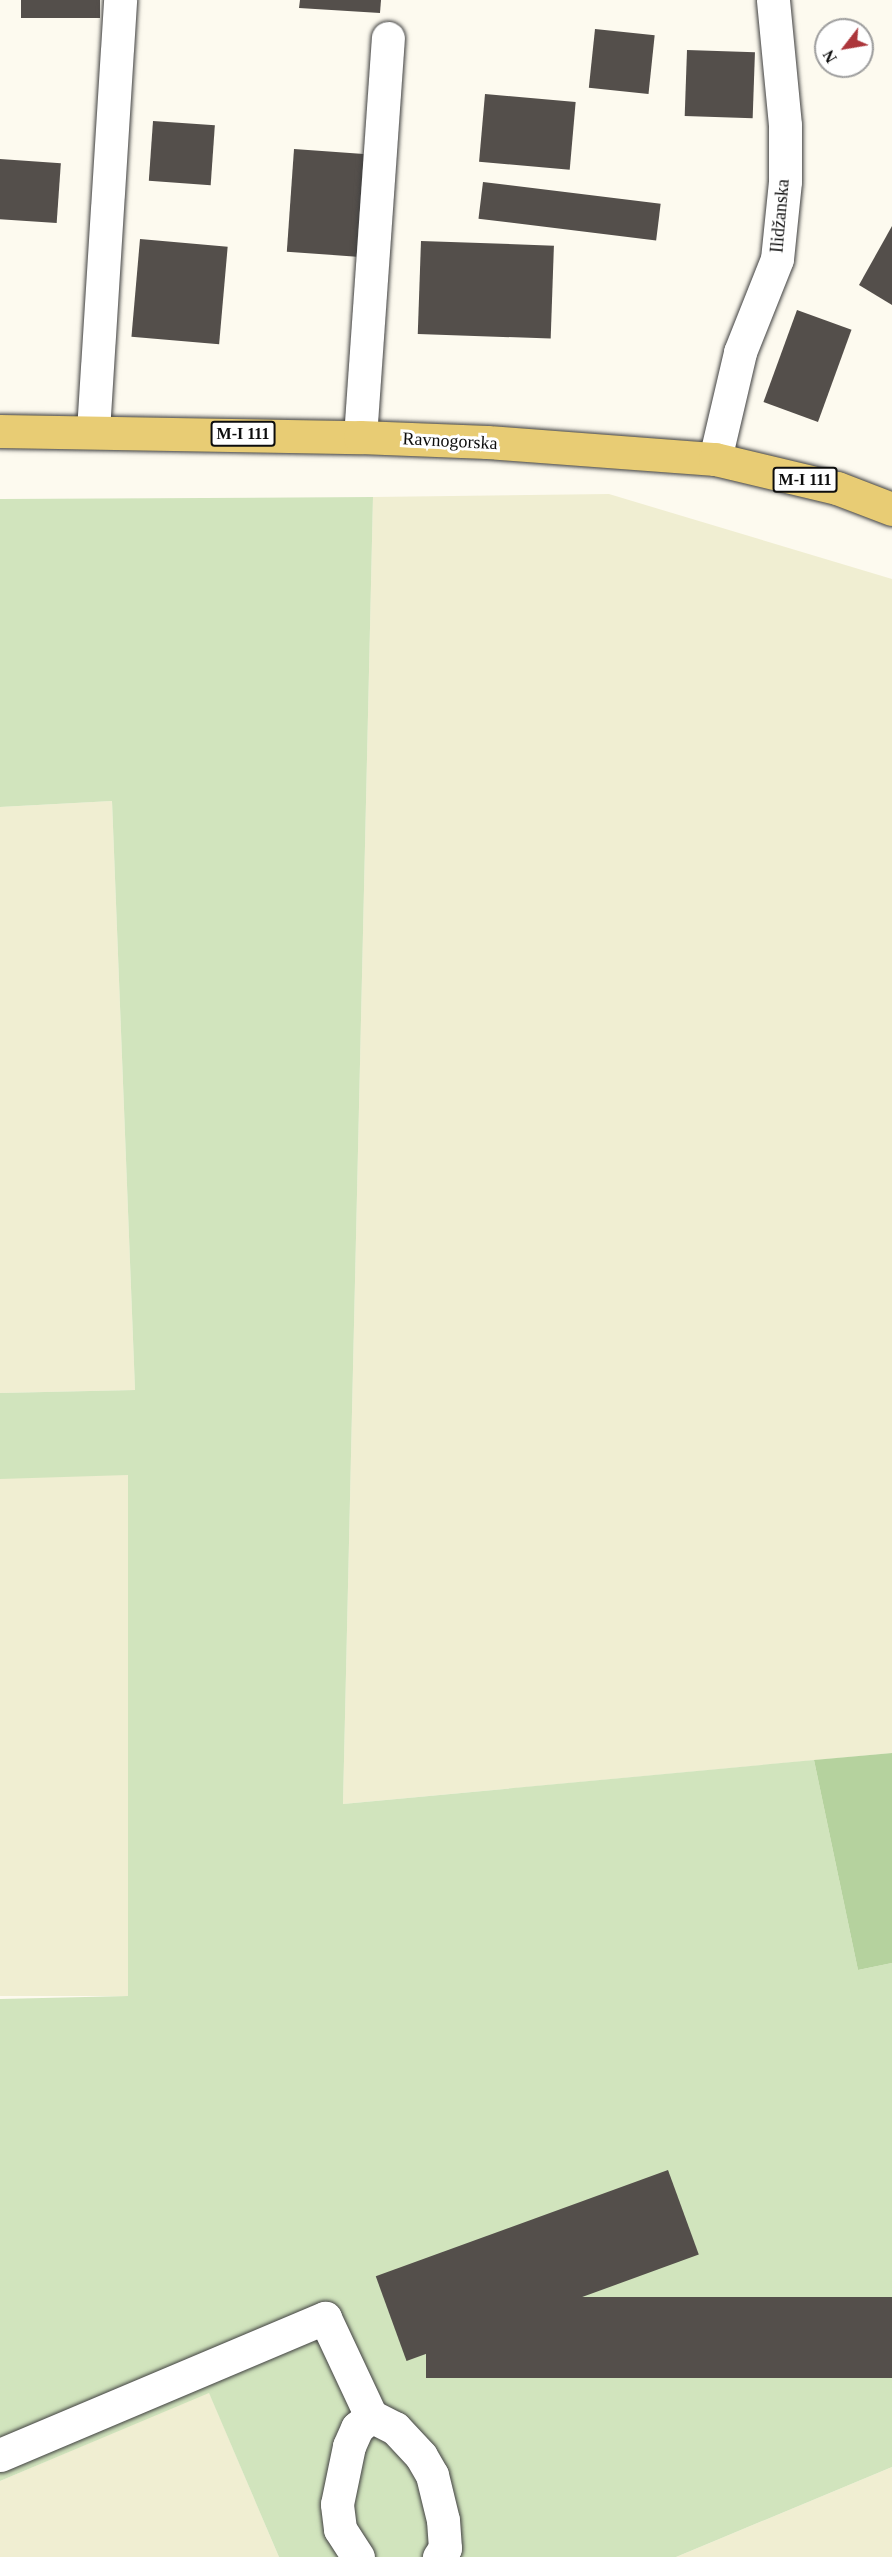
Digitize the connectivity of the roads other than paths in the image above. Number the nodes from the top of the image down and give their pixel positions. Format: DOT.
graph roads {
  1 [pos="120,0"];
  2 [pos="773,0"];
  3 [pos="388,38"];
  4 [pos="0,431"];
  5 [pos="93,431"];
  6 [pos="360,437"];
  7 [pos="715,459"];
  8 [pos="892,509"];
  9 [pos="371,2416"];
  10 [pos="0,2456"];
  11 [pos="358,2557"];
  12 [pos="439,2557"];
  1 -- 5 [label="street"];
  2 -- 7 [label="street, Ilidžanska"];
  3 -- 6 [label="street"];
  4 -- 5 [label="main road, Ravnogorska / M-I 111"];
  5 -- 6 [label="main road, Ravnogorska / M-I 111"];
  6 -- 7 [label="main road, Ravnogorska / M-I 111"];
  7 -- 8 [label="main road, Ravnogorska / M-I 111"];
  9 -- 10 [label="street"];
  9 -- 11 [label="street"];
  9 -- 12 [label="street"];
}
